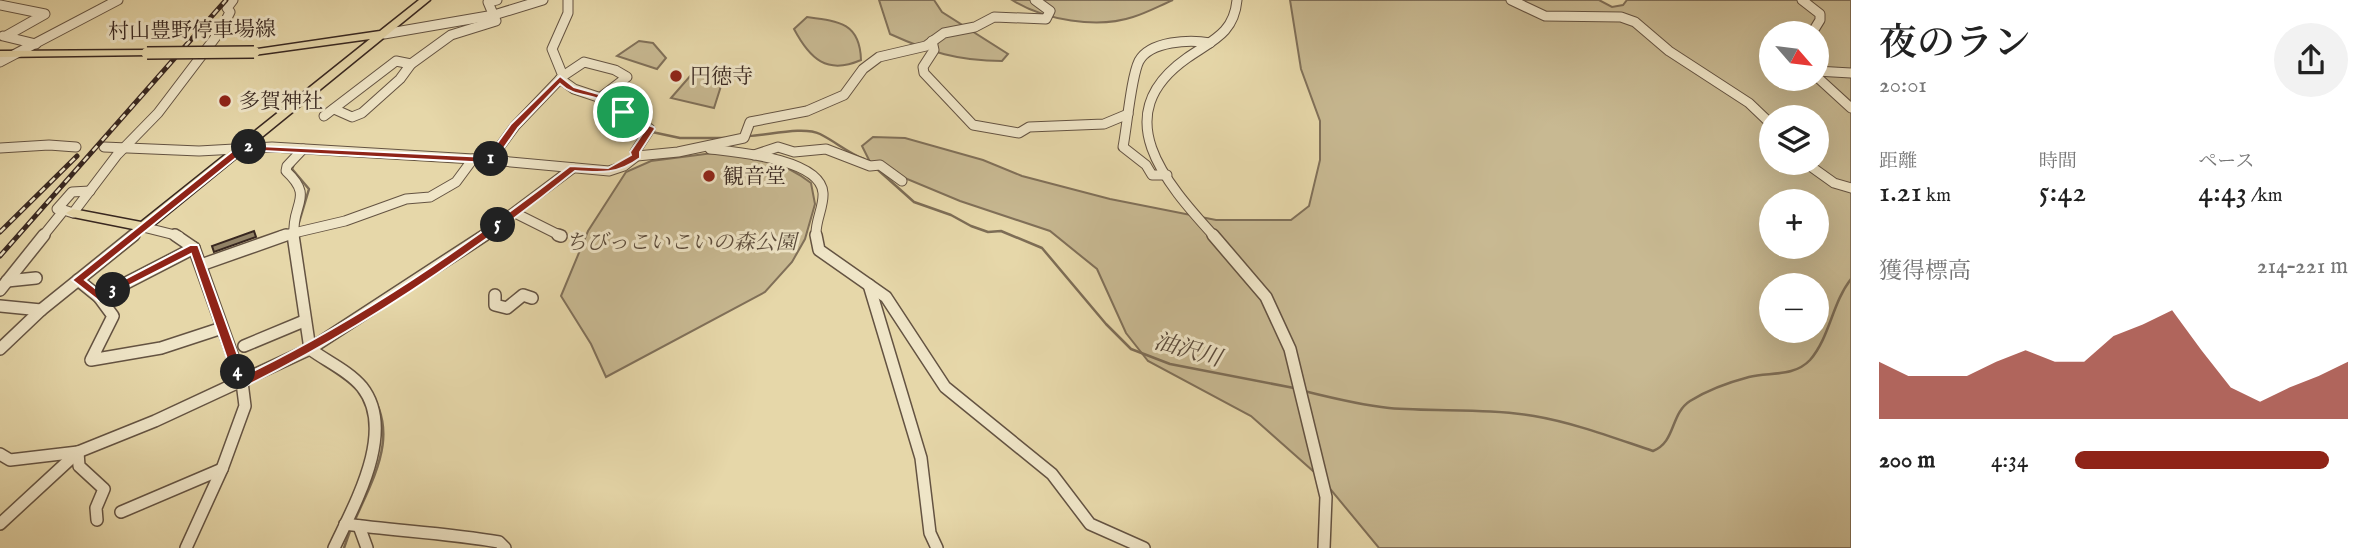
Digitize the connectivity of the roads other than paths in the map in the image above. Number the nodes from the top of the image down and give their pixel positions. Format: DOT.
graph roads {
  1 [pos="8,0"];
  2 [pos="118,0"];
  3 [pos="233,0"];
  4 [pos="425,0"];
  5 [pos="497,0"];
  6 [pos="542,0"];
  7 [pos="568,0"];
  8 [pos="1035,0"];
  9 [pos="1237,0"];
  10 [pos="1511,0"];
  11 [pos="1802,0"];
  12 [pos="487,1"];
  13 [pos="0,4"];
  14 [pos="494,15"];
  15 [pos="1819,21"];
  16 [pos="384,34"];
  17 [pos="3,36"];
  18 [pos="932,41"];
  19 [pos="1210,43"];
  20 [pos="36,44"];
  21 [pos="17,54"];
  22 [pos="1,59"];
  23 [pos="411,64"];
  24 [pos="1851,73"];
  25 [pos="1829,74"];
  26 [pos="561,79"];
  27 [pos="1829,87"];
  28 [pos="601,97"];
  29 [pos="1851,108"];
  30 [pos="334,109"];
  31 [pos="1759,113"];
  32 [pos="1128,114"];
  33 [pos="324,116"];
  34 [pos="76,147"];
  35 [pos="104,147"];
  36 [pos="243,147"];
  37 [pos="0,148"];
  38 [pos="699,148"];
  39 [pos="122,149"];
  40 [pos="303,149"];
  41 [pos="754,155"];
  42 [pos="637,156"];
  43 [pos="473,159"];
  44 [pos="490,160"];
  45 [pos="573,168"];
  46 [pos="1167,175"];
  47 [pos="1823,175"];
  48 [pos="902,181"];
  49 [pos="1851,188"];
  50 [pos="90,191"];
  51 [pos="69,211"];
  52 [pos="515,213"];
  53 [pos="144,227"];
  54 [pos="293,232"];
  55 [pos="561,236"];
  56 [pos="194,248"];
  57 [pos="201,265"];
  58 [pos="36,278"];
  59 [pos="78,280"];
  60 [pos="869,285"];
  61 [pos="4,286"];
  62 [pos="495,295"];
  63 [pos="99,297"];
  64 [pos="532,298"];
  65 [pos="0,306"];
  66 [pos="41,310"];
  67 [pos="303,321"];
  68 [pos="222,328"];
  69 [pos="244,346"];
  70 [pos="0,349"];
  71 [pos="310,349"];
  72 [pos="242,382"];
  73 [pos="78,452"];
  74 [pos="0,454"];
  75 [pos="222,469"];
  76 [pos="121,512"];
  77 [pos="97,520"];
  78 [pos="0,524"];
  79 [pos="352,525"];
  80 [pos="187,548"];
  81 [pos="334,548"];
  82 [pos="367,548"];
  83 [pos="505,548"];
  84 [pos="937,548"];
  85 [pos="1144,548"];
  86 [pos="1324,548"];
  1 -- 13 [label="street"];
  2 -- 20 [label="street"];
  3 -- 39 [label="street"];
  4 -- 16 [label="main road"];
  5 -- 12 [label="street"];
  6 -- 14 [label="street"];
  7 -- 26 [label="street"];
  8 -- 18 [label="street"];
  9 -- 19 [label="street"];
  10 -- 31 [label="street"];
  11 -- 15 [label="street"];
  12 -- 14 [label="street"];
  13 -- 17 [label="street"];
  14 -- 16 [label="street"];
  14 -- 23 [label="street"];
  16 -- 21 [label="main road, 村山豊野停車場線, bridge"];
  16 -- 36 [label="main road"];
  17 -- 20 [label="street"];
  18 -- 32 [label="street"];
  18 -- 38 [label="street"];
  19 -- 32 [label="street"];
  19 -- 46 [label="street"];
  20 -- 21 [label="street"];
  21 -- 22 [label="main road, 村山豊野停車場線"];
  23 -- 30 [label="street"];
  23 -- 30 [label="street"];
  24 -- 25 [label="street"];
  26 -- 28 [label="street"];
  26 -- 28 [label="street"];
  26 -- 44 [label="street"];
  27 -- 29 [label="street"];
  28 -- 42 [label="street"];
  30 -- 33 [label="street"];
  32 -- 46 [label="street"];
  34 -- 37 [label="street"];
  35 -- 39 [label="street"];
  36 -- 39 [label="street"];
  36 -- 40 [label="street"];
  36 -- 53 [label="main road"];
  38 -- 41 [label="street"];
  38 -- 42 [label="street"];
  39 -- 50 [label="street"];
  40 -- 43 [label="street"];
  40 -- 54 [label="street"];
  41 -- 48 [label="street"];
  41 -- 60 [label="street"];
  42 -- 45 [label="street"];
  43 -- 44 [label="street"];
  43 -- 54 [label="street"];
  44 -- 45 [label="street"];
  45 -- 52 [label="street"];
  46 -- 86 [label="street"];
  47 -- 49 [label="street"];
  50 -- 51 [label="street"];
  50 -- 51 [label="street"];
  51 -- 53 [label="main road"];
  51 -- 61 [label="street"];
  52 -- 55 [label="street"];
  52 -- 71 [label="street"];
  53 -- 56 [label="street"];
  53 -- 59 [label="street"];
  54 -- 57 [label="street"];
  54 -- 67 [label="street"];
  56 -- 57 [label="street"];
  56 -- 63 [label="street"];
  57 -- 68 [label="street"];
  58 -- 61 [label="street"];
  59 -- 63 [label="street"];
  59 -- 66 [label="street"];
  60 -- 84 [label="street"];
  60 -- 85 [label="street"];
  62 -- 64 [label="street"];
  63 -- 68 [label="street"];
  65 -- 66 [label="street"];
  66 -- 70 [label="street"];
  67 -- 69 [label="street"];
  67 -- 71 [label="street"];
  68 -- 72 [label="street"];
  71 -- 72 [label="street"];
  71 -- 79 [label="street"];
  72 -- 73 [label="street"];
  72 -- 75 [label="street"];
  73 -- 74 [label="street"];
  73 -- 77 [label="street"];
  73 -- 78 [label="street"];
  75 -- 76 [label="street"];
  75 -- 80 [label="street"];
  79 -- 81 [label="street"];
  79 -- 82 [label="street"];
  79 -- 83 [label="street"];
}
